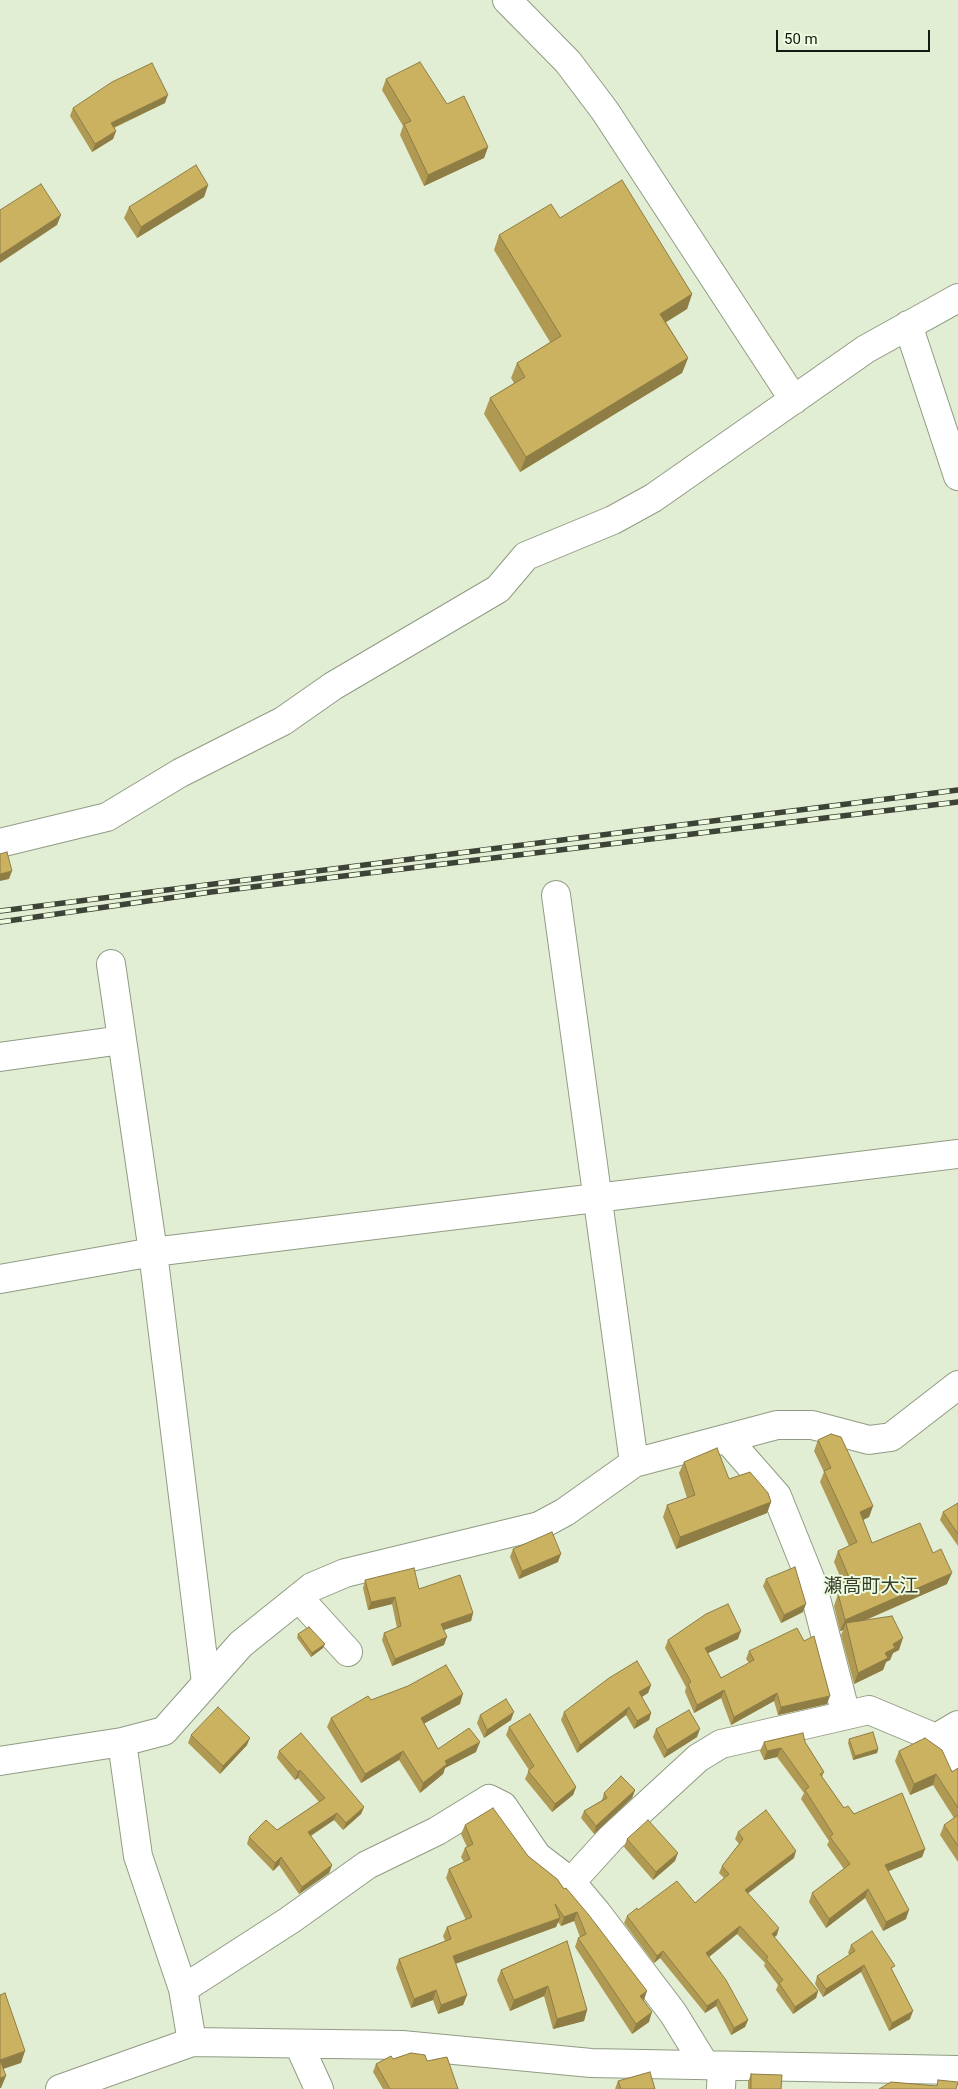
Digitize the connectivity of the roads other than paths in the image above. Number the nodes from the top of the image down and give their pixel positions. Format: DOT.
graph roads {
  1 [pos="507,0"];
  2 [pos="958,298"];
  3 [pos="908,325"];
  4 [pos="794,400"];
  5 [pos="958,476"];
  6 [pos="0,844"];
  7 [pos="556,895"];
  8 [pos="111,964"];
  9 [pos="122,1040"];
  10 [pos="0,1057"];
  11 [pos="958,1154"];
  12 [pos="599,1198"];
  13 [pos="153,1252"];
  14 [pos="0,1279"];
  15 [pos="958,1385"];
  16 [pos="728,1440"];
  17 [pos="634,1463"];
  18 [pos="299,1598"];
  19 [pos="348,1652"];
  20 [pos="206,1684"];
  21 [pos="846,1715"];
  22 [pos="947,1731"];
  23 [pos="122,1742"];
  24 [pos="958,1758"];
  25 [pos="0,1761"];
  26 [pos="571,1882"];
  27 [pos="182,1989"];
  28 [pos="192,2042"];
  29 [pos="299,2045"];
  30 [pos="958,2070"];
  31 [pos="716,2074"];
  32 [pos="60,2089"];
  33 [pos="319,2089"];
  1 -- 4 [label="street"];
  2 -- 3 [label="street"];
  3 -- 4 [label="street"];
  3 -- 5 [label="street"];
  4 -- 6 [label="street"];
  7 -- 12 [label="street"];
  8 -- 9 [label="street"];
  9 -- 10 [label="street"];
  9 -- 13 [label="street"];
  11 -- 12 [label="street"];
  12 -- 13 [label="street"];
  12 -- 17 [label="street"];
  13 -- 14 [label="street"];
  13 -- 20 [label="street"];
  15 -- 16 [label="street"];
  16 -- 17 [label="street"];
  16 -- 21 [label="street"];
  17 -- 18 [label="street"];
  18 -- 19 [label="street"];
  18 -- 20 [label="street"];
  20 -- 23 [label="street"];
  21 -- 22 [label="street"];
  21 -- 26 [label="street"];
  22 -- 24 [label="street"];
  23 -- 25 [label="street"];
  23 -- 27 [label="street"];
  26 -- 27 [label="street"];
  26 -- 31 [label="street"];
  27 -- 28 [label="street"];
  28 -- 29 [label="street"];
  28 -- 32 [label="street"];
  29 -- 31 [label="street"];
  29 -- 33 [label="street"];
  30 -- 31 [label="street"];
}
